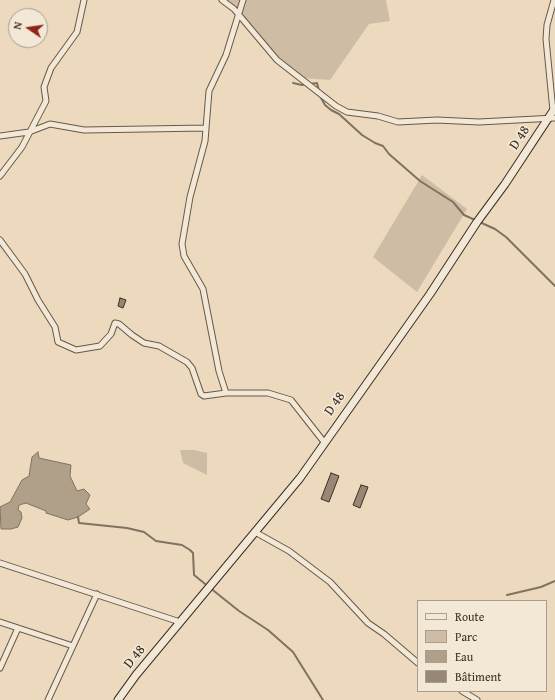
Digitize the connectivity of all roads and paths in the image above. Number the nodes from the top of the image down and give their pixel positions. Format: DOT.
graph roads {
  1 [pos="84,0"];
  2 [pos="222,0"];
  3 [pos="243,0"];
  4 [pos="554,0"];
  5 [pos="238,14"];
  6 [pos="553,114"];
  7 [pos="206,128"];
  8 [pos="30,132"];
  9 [pos="0,136"];
  10 [pos="0,176"];
  11 [pos="0,240"];
  12 [pos="226,393"];
  13 [pos="324,442"];
  14 [pos="255,532"];
  15 [pos="0,563"];
  16 [pos="97,594"];
  17 [pos="0,622"];
  18 [pos="180,622"];
  19 [pos="18,628"];
  20 [pos="73,646"];
  21 [pos="417,662"];
  22 [pos="0,668"];
  23 [pos="464,692"];
  24 [pos="48,700"];
  25 [pos="118,700"];
  26 [pos="477,700"];
  1 -- 8 [label="street"];
  2 -- 5 [label="street"];
  3 -- 5 [label="street"];
  4 -- 6 [label="street"];
  5 -- 6 [label="street"];
  5 -- 7 [label="street"];
  6 -- 13 [label="street, D 48"];
  7 -- 8 [label="street"];
  7 -- 12 [label="street"];
  8 -- 9 [label="street"];
  8 -- 10 [label="street"];
  11 -- 12 [label="street"];
  12 -- 13 [label="street"];
  13 -- 14 [label="street, D 48"];
  14 -- 18 [label="street, D 48"];
  14 -- 21 [label="street"];
  15 -- 16 [label="street"];
  16 -- 18 [label="street"];
  16 -- 20 [label="street"];
  17 -- 19 [label="street"];
  18 -- 25 [label="street, D 48"];
  19 -- 20 [label="street"];
  19 -- 22 [label="street"];
  20 -- 24 [label="street"];
  23 -- 26 [label="street"];
}
